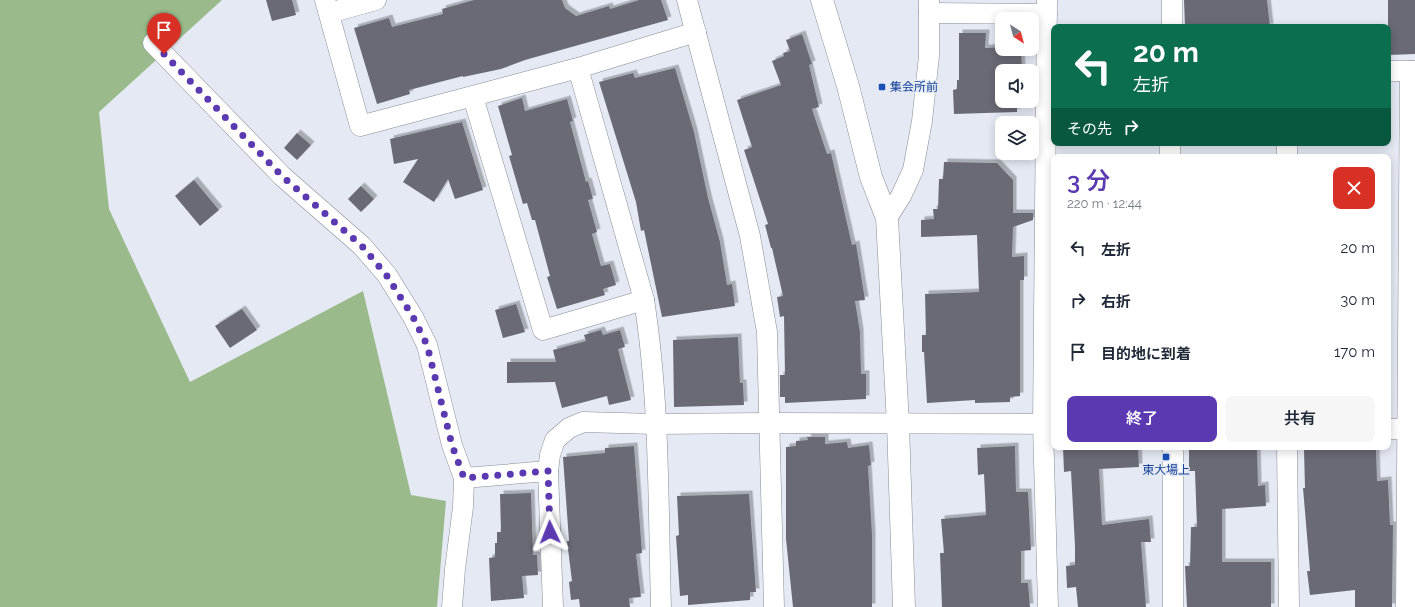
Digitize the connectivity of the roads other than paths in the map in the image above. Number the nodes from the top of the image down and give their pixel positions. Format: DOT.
graph roads {
  1 [pos="376,0"];
  2 [pos="687,0"];
  3 [pos="822,0"];
  4 [pos="1172,0"];
  5 [pos="327,6"];
  6 [pos="929,6"];
  7 [pos="1047,7"];
  8 [pos="1172,24"];
  9 [pos="696,32"];
  10 [pos="153,43"];
  11 [pos="578,68"];
  12 [pos="1391,70"];
  13 [pos="1412,71"];
  14 [pos="473,97"];
  15 [pos="887,218"];
  16 [pos="644,300"];
  17 [pos="769,422"];
  18 [pos="655,424"];
  19 [pos="898,424"];
  20 [pos="1049,424"];
  21 [pos="1391,429"];
  22 [pos="1412,429"];
  23 [pos="1173,450"];
  24 [pos="1287,450"];
  25 [pos="548,471"];
  26 [pos="464,478"];
  27 [pos="452,607"];
  28 [pos="553,607"];
  29 [pos="661,607"];
  30 [pos="774,607"];
  31 [pos="904,607"];
  32 [pos="1048,607"];
  33 [pos="1173,607"];
  34 [pos="1289,607"];
  35 [pos="1406,607"];
  1 -- 5 [label="street"];
  2 -- 9 [label="street"];
  3 -- 15 [label="street"];
  4 -- 8 [label="street"];
  5 -- 14 [label="street"];
  6 -- 7 [label="street"];
  6 -- 15 [label="street"];
  7 -- 20 [label="street"];
  9 -- 11 [label="street"];
  9 -- 17 [label="street"];
  10 -- 26 [label="street"];
  11 -- 14 [label="street"];
  11 -- 16 [label="street"];
  12 -- 13 [label="street"];
  13 -- 22 [label="street"];
  14 -- 16 [label="street"];
  15 -- 19 [label="street"];
  16 -- 18 [label="street"];
  17 -- 18 [label="street"];
  17 -- 19 [label="street"];
  17 -- 30 [label="street"];
  18 -- 25 [label="street"];
  18 -- 29 [label="street"];
  19 -- 20 [label="street"];
  19 -- 31 [label="street"];
  20 -- 32 [label="street"];
  21 -- 22 [label="street"];
  22 -- 35 [label="street"];
  23 -- 33 [label="street"];
  24 -- 34 [label="street"];
  25 -- 26 [label="street"];
  25 -- 28 [label="street"];
  26 -- 27 [label="street"];
}
